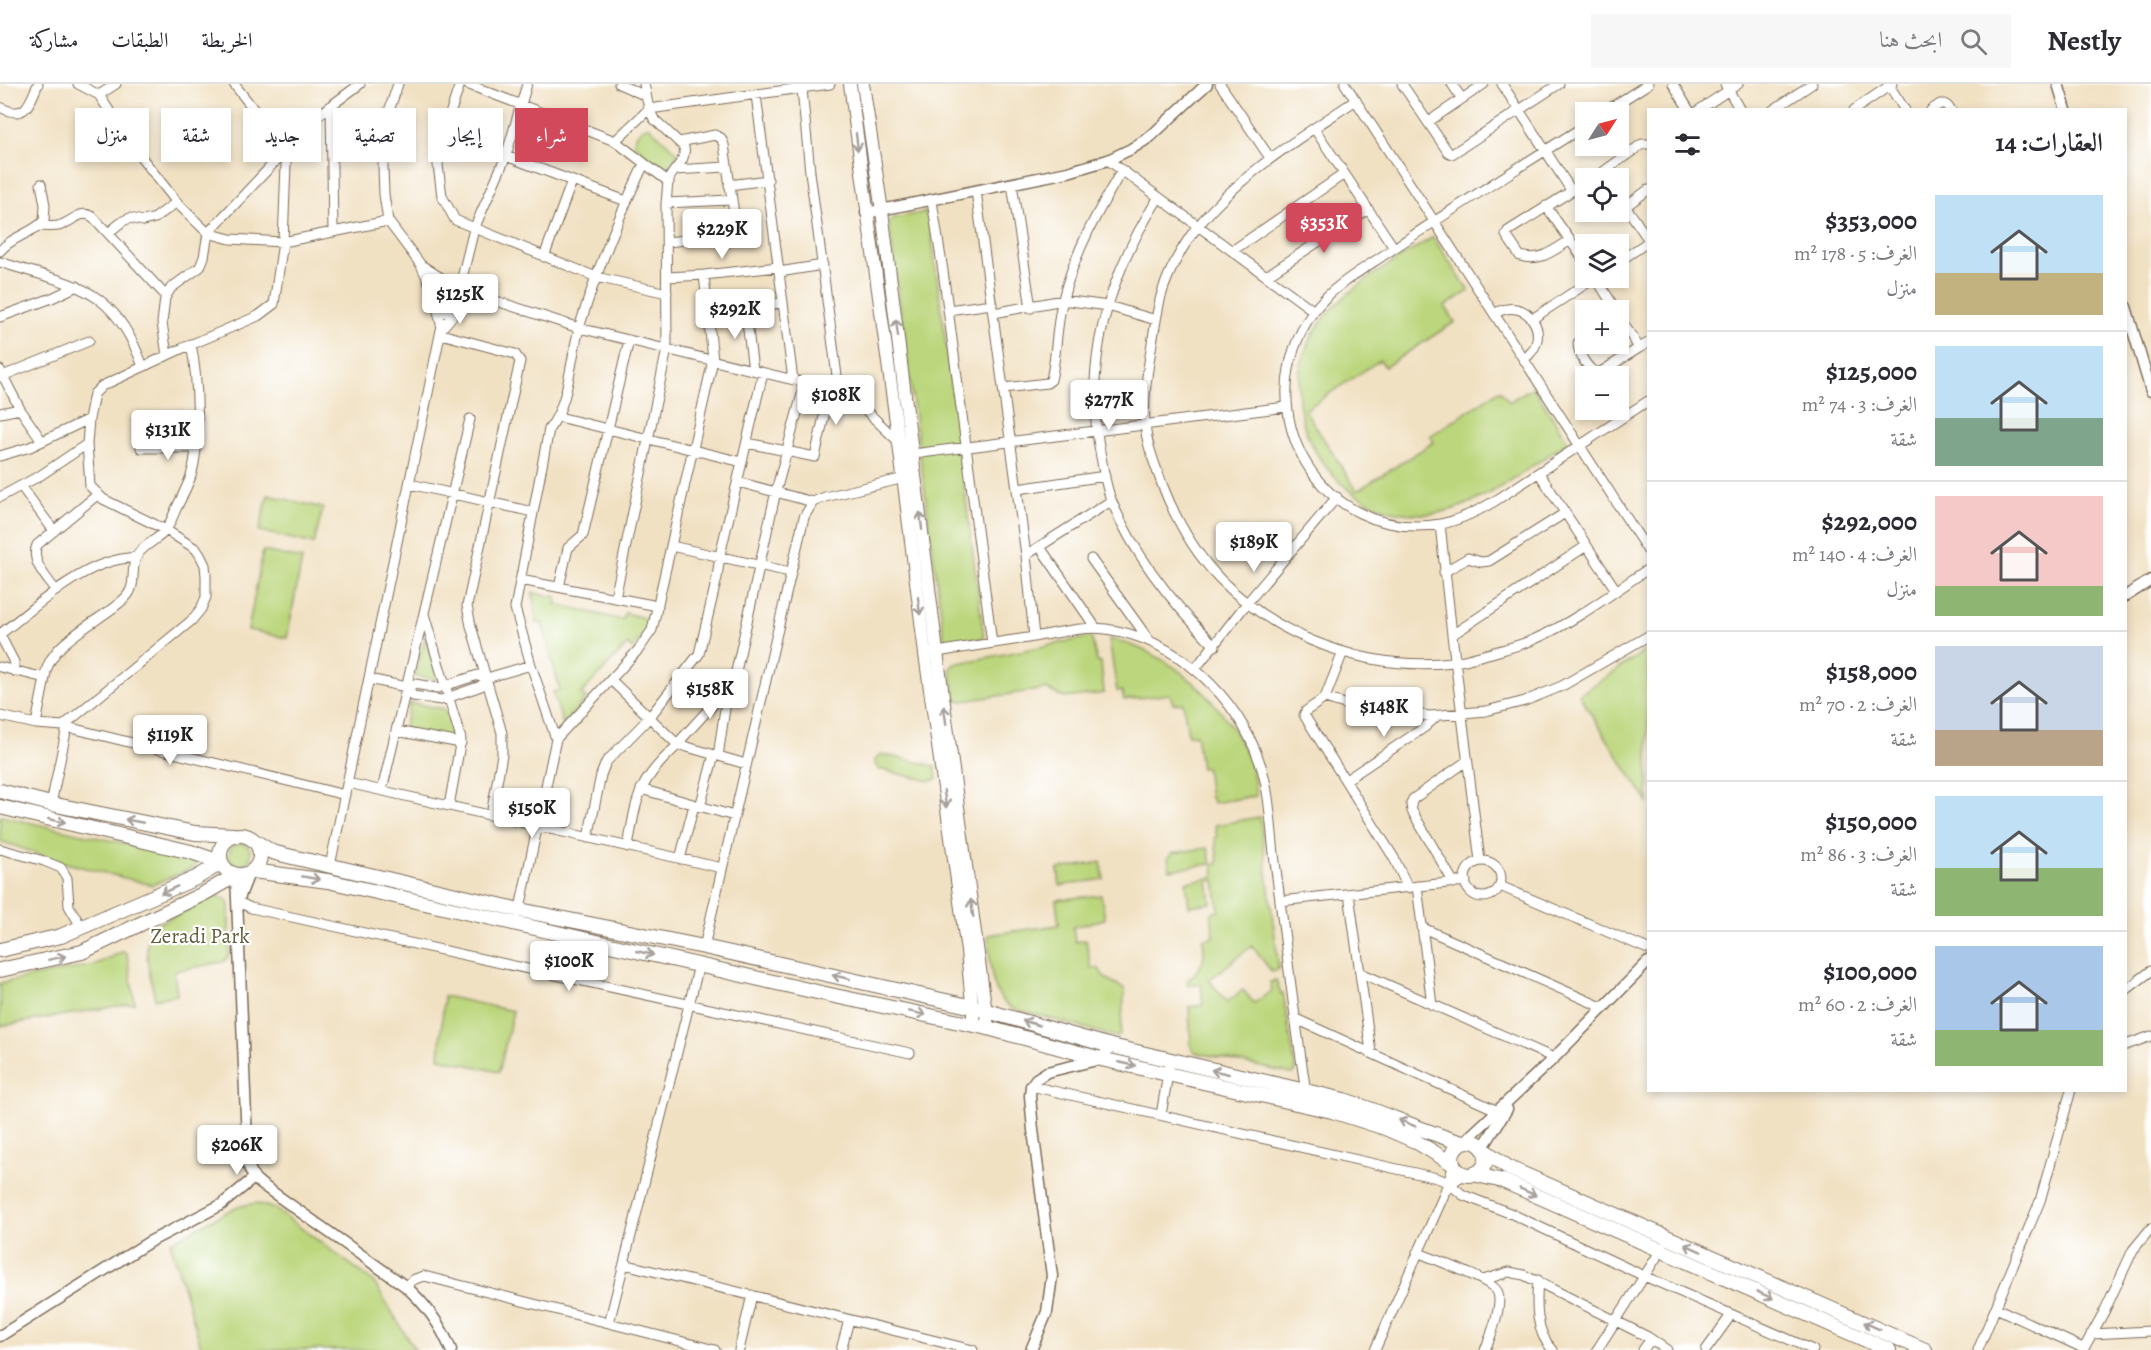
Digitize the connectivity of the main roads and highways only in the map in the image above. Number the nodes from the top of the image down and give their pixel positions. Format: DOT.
graph roads {
  1 [pos="850,84"];
  2 [pos="863,84"];
  3 [pos="908,447"];
  4 [pos="910,477"];
  5 [pos="0,791"];
  6 [pos="0,807"];
  7 [pos="195,833"];
  8 [pos="234,835"];
  9 [pos="256,842"];
  10 [pos="191,852"];
  11 [pos="288,856"];
  12 [pos="221,863"];
  13 [pos="243,874"];
  14 [pos="283,874"];
  15 [pos="196,878"];
  16 [pos="204,893"];
  17 [pos="142,902"];
  18 [pos="518,917"];
  19 [pos="149,919"];
  20 [pos="0,950"];
  21 [pos="0,970"];
  22 [pos="980,1009"];
  23 [pos="974,1025"];
  24 [pos="988,1028"];
  25 [pos="1169,1067"];
  26 [pos="1436,1135"];
  27 [pos="1464,1142"];
  28 [pos="1429,1149"];
  29 [pos="1483,1150"];
  30 [pos="1453,1165"];
  31 [pos="1509,1168"];
  32 [pos="1469,1174"];
  33 [pos="1503,1181"];
  34 [pos="1889,1350"];
  35 [pos="1925,1350"];
  1 -- 3 [label="main road, one-way"];
  3 -- 2 [label="main road, one-way"];
  3 -- 4 [label="main road"];
  3 -- 4 [label="main road"];
  4 -- 22 [label="main road"];
  7 -- 5 [label="main road, one-way"];
  6 -- 10 [label="main road, one-way"];
  7 -- 8 [label="main road"];
  7 -- 10 [label="main road"];
  8 -- 9 [label="main road"];
  8 -- 12 [label="main road"];
  9 -- 11 [label="main road"];
  9 -- 13 [label="main road"];
  10 -- 12 [label="main road"];
  11 -- 14 [label="main road"];
  11 -- 18 [label="main road"];
  12 -- 13 [label="main road"];
  12 -- 15 [label="main road"];
  13 -- 14 [label="main road"];
  13 -- 16 [label="main road"];
  14 -- 18 [label="main road, one-way"];
  15 -- 16 [label="main road"];
  15 -- 17 [label="main road, one-way"];
  16 -- 19 [label="main road"];
  17 -- 19 [label="main road"];
  17 -- 20 [label="main road"];
  22 -- 18 [label="main road, one-way"];
  18 -- 23 [label="main road, one-way"];
  21 -- 19 [label="main road, one-way"];
  22 -- 23 [label="main road"];
  22 -- 24 [label="main road"];
  25 -- 22 [label="main road, one-way"];
  23 -- 24 [label="main road"];
  24 -- 25 [label="main road, one-way"];
  26 -- 25 [label="main road, one-way"];
  25 -- 28 [label="main road"];
  26 -- 27 [label="main road"];
  26 -- 28 [label="main road"];
  27 -- 29 [label="main road"];
  27 -- 30 [label="main road"];
  28 -- 30 [label="main road"];
  29 -- 31 [label="main road"];
  29 -- 32 [label="main road"];
  30 -- 32 [label="main road"];
  31 -- 33 [label="main road"];
  35 -- 31 [label="main road, one-way"];
  32 -- 33 [label="main road"];
  33 -- 34 [label="main road, one-way"];
}
